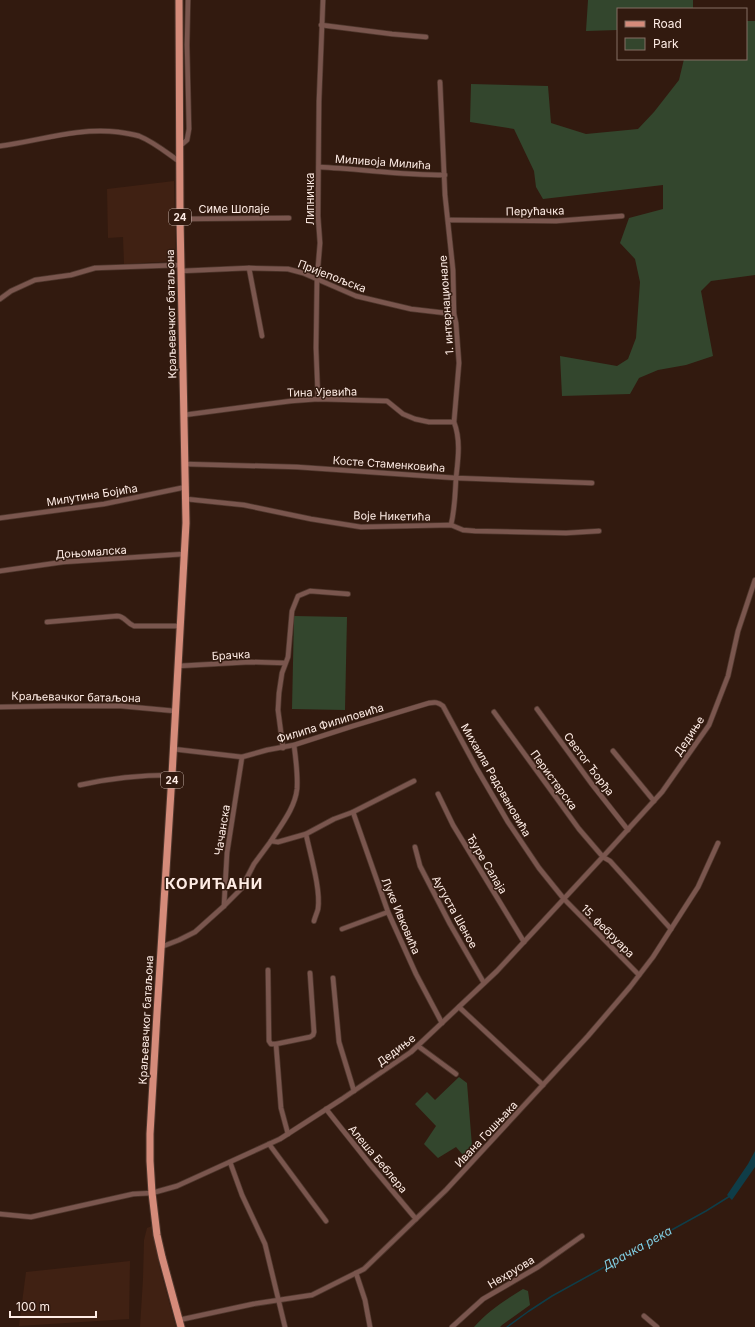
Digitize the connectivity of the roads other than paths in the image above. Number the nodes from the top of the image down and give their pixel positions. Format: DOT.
graph roads {
  1 [pos="179,0"];
  2 [pos="188,0"];
  3 [pos="323,0"];
  4 [pos="321,25"];
  5 [pos="426,37"];
  6 [pos="440,82"];
  7 [pos="0,146"];
  8 [pos="180,146"];
  9 [pos="180,162"];
  10 [pos="319,167"];
  11 [pos="445,175"];
  12 [pos="622,216"];
  13 [pos="289,218"];
  14 [pos="180,219"];
  15 [pos="448,220"];
  16 [pos="181,268"];
  17 [pos="250,268"];
  18 [pos="317,279"];
  19 [pos="0,299"];
  20 [pos="454,314"];
  21 [pos="262,336"];
  22 [pos="318,399"];
  23 [pos="184,415"];
  24 [pos="454,422"];
  25 [pos="185,464"];
  26 [pos="456,478"];
  27 [pos="592,483"];
  28 [pos="186,487"];
  29 [pos="186,500"];
  30 [pos="0,518"];
  31 [pos="451,525"];
  32 [pos="599,531"];
  33 [pos="184,554"];
  34 [pos="0,571"];
  35 [pos="755,580"];
  36 [pos="348,594"];
  37 [pos="47,622"];
  38 [pos="180,626"];
  39 [pos="285,664"];
  40 [pos="178,666"];
  41 [pos="443,706"];
  42 [pos="0,707"];
  43 [pos="537,709"];
  44 [pos="175,711"];
  45 [pos="494,712"];
  46 [pos="294,745"];
  47 [pos="282,748"];
  48 [pos="173,749"];
  49 [pos="613,751"];
  50 [pos="242,756"];
  51 [pos="172,775"];
  52 [pos="414,781"];
  53 [pos="80,786"];
  54 [pos="438,794"];
  55 [pos="654,800"];
  56 [pos="353,812"];
  57 [pos="628,830"];
  58 [pos="306,834"];
  59 [pos="271,841"];
  60 [pos="718,843"];
  61 [pos="415,847"];
  62 [pos="603,857"];
  63 [pos="564,899"];
  64 [pos="224,906"];
  65 [pos="388,912"];
  66 [pos="314,921"];
  67 [pos="342,929"];
  68 [pos="671,929"];
  69 [pos="524,942"];
  70 [pos="161,947"];
  71 [pos="268,970"];
  72 [pos="310,972"];
  73 [pos="639,975"];
  74 [pos="333,978"];
  75 [pos="484,983"];
  76 [pos="459,1007"];
  77 [pos="442,1023"];
  78 [pos="276,1044"];
  79 [pos="418,1046"];
  80 [pos="456,1074"];
  81 [pos="543,1084"];
  82 [pos="354,1091"];
  83 [pos="326,1110"];
  84 [pos="288,1134"];
  85 [pos="269,1144"];
  86 [pos="230,1162"];
  87 [pos="152,1193"];
  88 [pos="0,1214"];
  89 [pos="416,1219"];
  90 [pos="326,1221"];
  91 [pos="582,1236"];
  92 [pos="356,1273"];
  93 [pos="279,1300"];
  94 [pos="644,1316"];
  95 [pos="180,1324"];
  96 [pos="285,1327"];
  97 [pos="370,1327"];
  98 [pos="452,1327"];
  99 [pos="657,1327"];
  1 -- 8 [label="main road, Краљевачког батаљона / 24"];
  2 -- 8 [label="street"];
  3 -- 4 [label="street, Липничка"];
  4 -- 5 [label="street"];
  4 -- 10 [label="street, Липничка"];
  6 -- 11 [label="street, 1. интернационале"];
  7 -- 9 [label="street"];
  8 -- 9 [label="main road, Краљевачког батаљона / 24"];
  9 -- 14 [label="main road, Краљевачког батаљона / 24"];
  10 -- 11 [label="street, Миливоја Милића"];
  10 -- 18 [label="street, Липничка"];
  11 -- 15 [label="street, 1. интернационале"];
  12 -- 15 [label="street, Перућачка"];
  13 -- 14 [label="street, Симе Шолаје"];
  14 -- 16 [label="main road, Краљевачког батаљона / 24"];
  15 -- 20 [label="street, 1. интернационале"];
  16 -- 17 [label="street, Пријепољска"];
  16 -- 19 [label="street, Пријепољска"];
  16 -- 23 [label="main road, Краљевачког батаљона / 24"];
  17 -- 18 [label="street, Пријепољска"];
  17 -- 21 [label="street"];
  18 -- 20 [label="street, Пријепољска"];
  18 -- 22 [label="street, Липничка"];
  20 -- 24 [label="street, 1. интернационале"];
  22 -- 23 [label="street, Тина Ујевића"];
  22 -- 24 [label="street, Тина Ујевића"];
  23 -- 25 [label="main road, Краљевачког батаљона / 24"];
  24 -- 26 [label="street, 1. интернационале"];
  25 -- 26 [label="street, Косте Стаменковића"];
  25 -- 28 [label="main road, Краљевачког батаљона / 24"];
  26 -- 27 [label="street, Косте Стаменковића"];
  26 -- 31 [label="street, 1. интернационале"];
  28 -- 29 [label="main road, Краљевачког батаљона / 24"];
  28 -- 30 [label="street, Милутина Бојића"];
  29 -- 31 [label="street, Воје Никетића"];
  29 -- 33 [label="main road, Краљевачког батаљона / 24"];
  31 -- 32 [label="street, Воје Никетића"];
  33 -- 34 [label="street, Доњомалска"];
  33 -- 38 [label="main road, Краљевачког батаљона / 24"];
  35 -- 55 [label="street, Дедиње"];
  36 -- 39 [label="street"];
  37 -- 38 [label="street"];
  38 -- 40 [label="main road, Краљевачког батаљона / 24"];
  39 -- 40 [label="street, Брачка"];
  39 -- 47 [label="street"];
  40 -- 44 [label="main road, Краљевачког батаљона / 24"];
  41 -- 46 [label="street, Филипа Филиповића"];
  41 -- 63 [label="street, Михаила Радовановића"];
  42 -- 44 [label="street, Краљевачког батаљона"];
  43 -- 57 [label="street, Светог Ђорђа"];
  44 -- 48 [label="main road, Краљевачког батаљона / 24"];
  45 -- 62 [label="street, Перистерска"];
  46 -- 47 [label="street, Филипа Филиповића"];
  46 -- 59 [label="street"];
  47 -- 50 [label="street, Филипа Филиповића"];
  48 -- 50 [label="street, Филипа Филиповића"];
  48 -- 51 [label="main road, Краљевачког батаљона / 24"];
  49 -- 55 [label="street"];
  50 -- 64 [label="street, Чачанска"];
  51 -- 53 [label="street"];
  51 -- 70 [label="main road, Краљевачког батаљона / 24"];
  52 -- 56 [label="street"];
  54 -- 69 [label="street, Ђуре Салаја"];
  55 -- 57 [label="street, Дедиње"];
  56 -- 58 [label="street"];
  56 -- 65 [label="street, Луке Ивковића"];
  57 -- 62 [label="street, Дедиње"];
  58 -- 59 [label="street"];
  58 -- 66 [label="street"];
  59 -- 64 [label="street"];
  60 -- 68 [label="street, Ивана Гошњака"];
  61 -- 75 [label="street, Аугуста Шеное"];
  62 -- 63 [label="street, Дедиње"];
  62 -- 68 [label="street"];
  63 -- 69 [label="street, Дедиње"];
  63 -- 73 [label="street, 15. фебруара"];
  64 -- 70 [label="street"];
  65 -- 67 [label="street"];
  65 -- 77 [label="street, Луке Ивковића"];
  68 -- 73 [label="street, Ивана Гошњака"];
  69 -- 75 [label="street, Дедиње"];
  70 -- 87 [label="main road, Краљевачког батаљона / 24"];
  71 -- 78 [label="street"];
  72 -- 78 [label="street"];
  73 -- 81 [label="street, Ивана Гошњака"];
  74 -- 82 [label="street"];
  75 -- 76 [label="street, Дедиње"];
  76 -- 77 [label="street, Дедиње"];
  76 -- 81 [label="street"];
  77 -- 79 [label="street, Дедиње"];
  78 -- 84 [label="street"];
  79 -- 80 [label="street"];
  79 -- 82 [label="street, Дедиње"];
  81 -- 89 [label="street, Ивана Гошњака"];
  82 -- 83 [label="street, Дедиње"];
  83 -- 84 [label="street, Дедиње"];
  83 -- 89 [label="street, Алеша Беблера"];
  84 -- 85 [label="street, Дедиње"];
  85 -- 86 [label="street, Дедиње"];
  85 -- 90 [label="street"];
  86 -- 87 [label="street, Дедиње"];
  86 -- 93 [label="street"];
  87 -- 88 [label="street, Дедиње"];
  87 -- 95 [label="main road, Краљевачког батаљона / 24"];
  89 -- 92 [label="street, Ивана Гошњака"];
  91 -- 98 [label="street, Нехруова"];
  92 -- 93 [label="street, Ивана Гошњака"];
  92 -- 97 [label="street"];
  93 -- 95 [label="street, Ивана Гошњака"];
  93 -- 96 [label="street"];
  94 -- 99 [label="street"];
}
